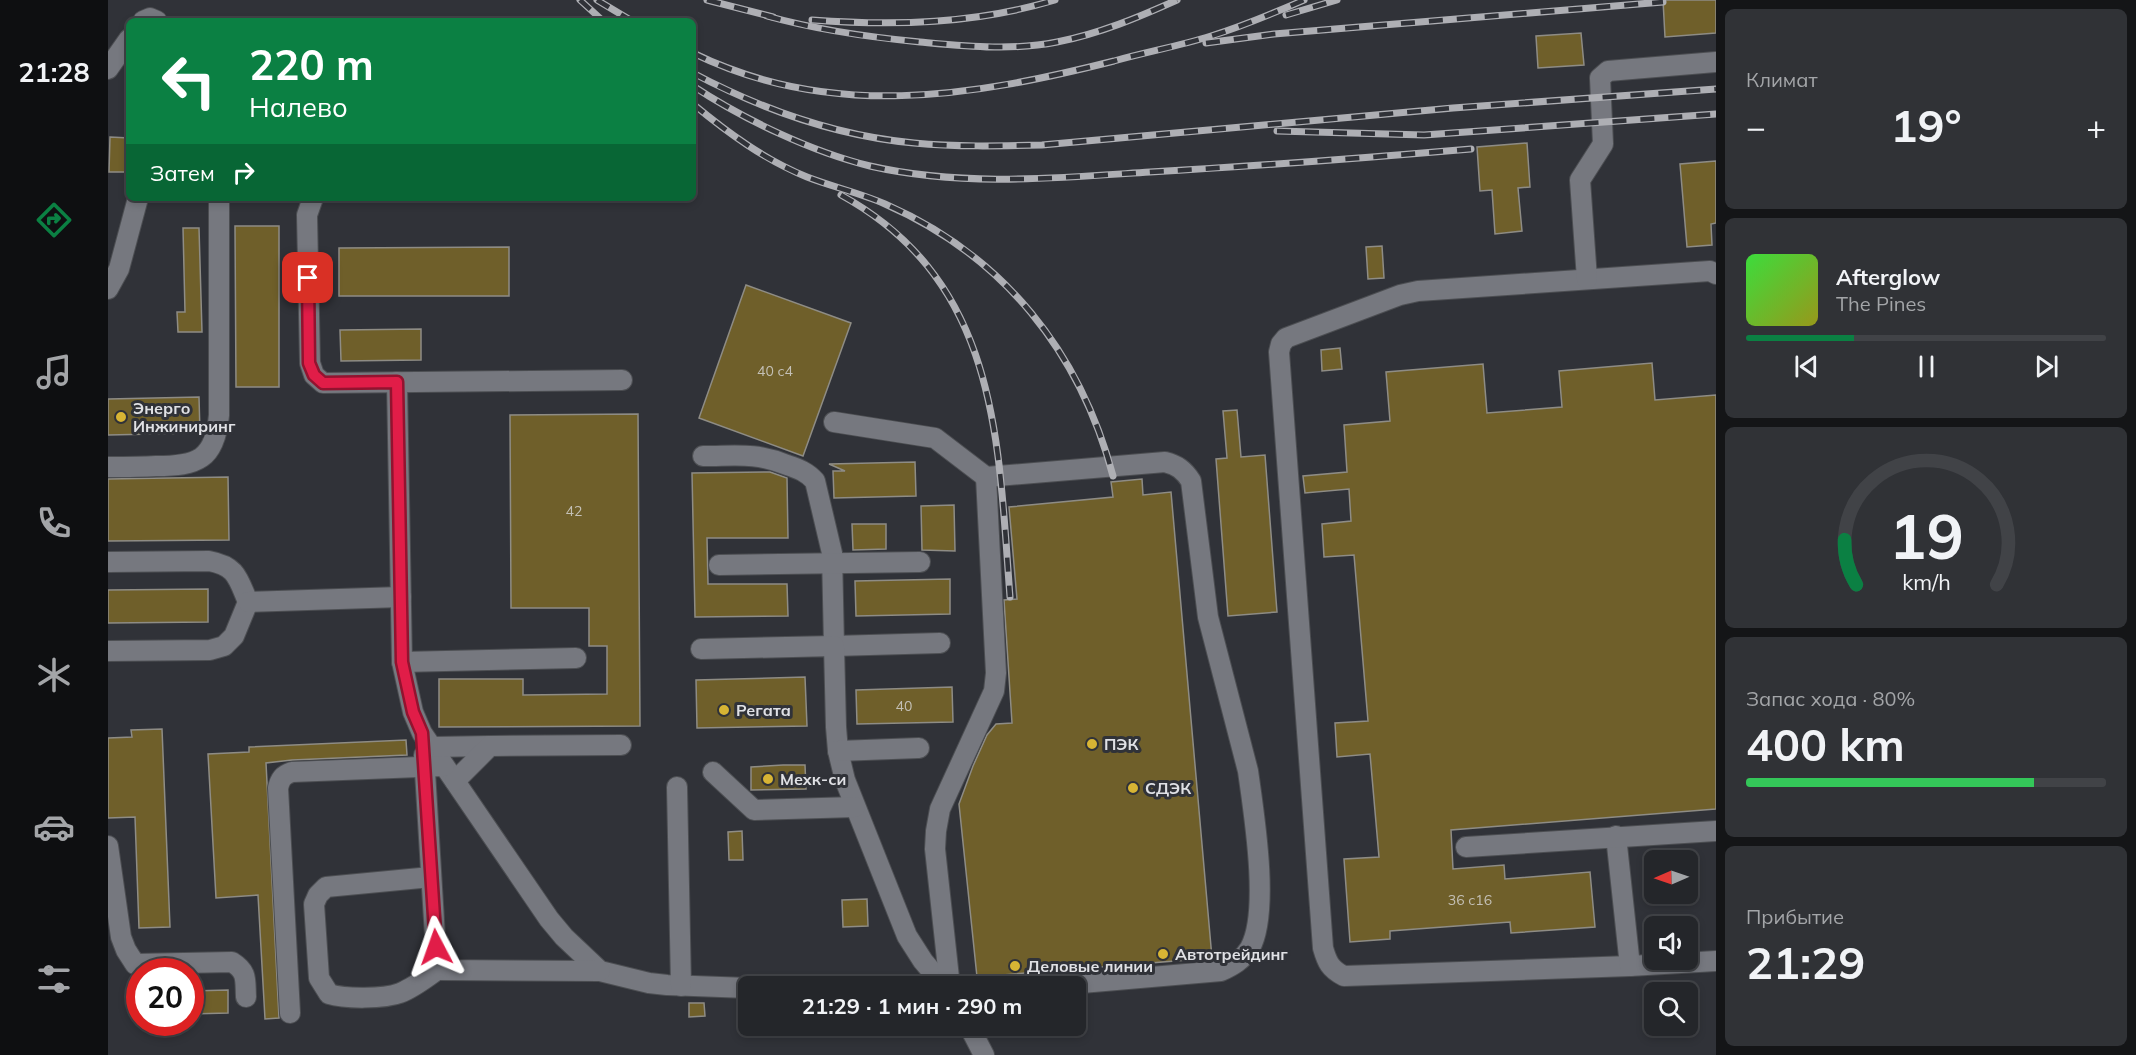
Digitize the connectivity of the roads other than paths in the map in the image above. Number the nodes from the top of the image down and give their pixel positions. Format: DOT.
graph roads {
  1 [pos="126,43"];
  2 [pos="1716,62"];
  3 [pos="108,69"];
  4 [pos="137,201"];
  5 [pos="219,201"];
  6 [pos="312,201"];
  7 [pos="1716,274"];
  8 [pos="1587,279"];
  9 [pos="108,290"];
  10 [pos="622,380"];
  11 [pos="397,382"];
  12 [pos="834,422"];
  13 [pos="703,456"];
  14 [pos="108,467"];
  15 [pos="986,477"];
  16 [pos="108,562"];
  17 [pos="920,562"];
  18 [pos="832,563"];
  19 [pos="719,565"];
  20 [pos="401,597"];
  21 [pos="248,602"];
  22 [pos="940,643"];
  23 [pos="834,646"];
  24 [pos="701,649"];
  25 [pos="108,651"];
  26 [pos="576,658"];
  27 [pos="402,662"];
  28 [pos="427,740"];
  29 [pos="621,745"];
  30 [pos="490,746"];
  31 [pos="919,748"];
  32 [pos="838,751"];
  33 [pos="424,766"];
  34 [pos="713,772"];
  35 [pos="450,774"];
  36 [pos="677,787"];
  37 [pos="855,807"];
  38 [pos="1716,831"];
  39 [pos="1616,836"];
  40 [pos="108,846"];
  41 [pos="1466,847"];
  42 [pos="431,877"];
  43 [pos="1716,961"];
  44 [pos="1630,966"];
  45 [pos="437,970"];
  46 [pos="600,970"];
  47 [pos="937,976"];
  48 [pos="947,976"];
  49 [pos="1086,983"];
  50 [pos="681,986"];
  51 [pos="738,988"];
  52 [pos="246,997"];
  53 [pos="290,1013"];
  54 [pos="974,1036"];
  55 [pos="984,1055"];
  1 -- 3 [label="lane"];
  2 -- 8 [label="lane"];
  4 -- 9 [label="lane"];
  5 -- 14 [label="lane"];
  6 -- 11 [label="lane"];
  7 -- 8 [label="lane"];
  8 -- 44 [label="lane"];
  10 -- 11 [label="lane"];
  11 -- 20 [label="lane"];
  12 -- 15 [label="lane"];
  13 -- 18 [label="lane"];
  15 -- 48 [label="lane"];
  15 -- 49 [label="lane"];
  16 -- 21 [label="lane"];
  17 -- 18 [label="lane"];
  18 -- 19 [label="lane"];
  18 -- 23 [label="lane"];
  20 -- 21 [label="lane"];
  20 -- 27 [label="lane"];
  21 -- 25 [label="lane"];
  22 -- 23 [label="lane"];
  23 -- 24 [label="lane"];
  23 -- 32 [label="lane"];
  26 -- 27 [label="lane"];
  27 -- 28 [label="lane"];
  28 -- 30 [label="lane"];
  28 -- 33 [label="lane"];
  28 -- 35 [label="lane"];
  29 -- 30 [label="lane"];
  30 -- 35 [label="lane"];
  31 -- 32 [label="lane"];
  32 -- 37 [label="lane"];
  33 -- 35 [label="lane"];
  33 -- 42 [label="lane"];
  33 -- 53 [label="lane"];
  34 -- 37 [label="lane"];
  35 -- 46 [label="lane"];
  36 -- 50 [label="lane"];
  37 -- 47 [label="lane"];
  38 -- 39 [label="lane"];
  39 -- 41 [label="lane"];
  39 -- 44 [label="lane"];
  40 -- 52 [label="lane"];
  42 -- 45 [label="lane"];
  42 -- 45 [label="lane"];
  43 -- 44 [label="lane"];
  45 -- 46 [label="lane"];
  46 -- 50 [label="lane"];
  50 -- 51 [label="lane"];
  54 -- 55 [label="lane"];
}
